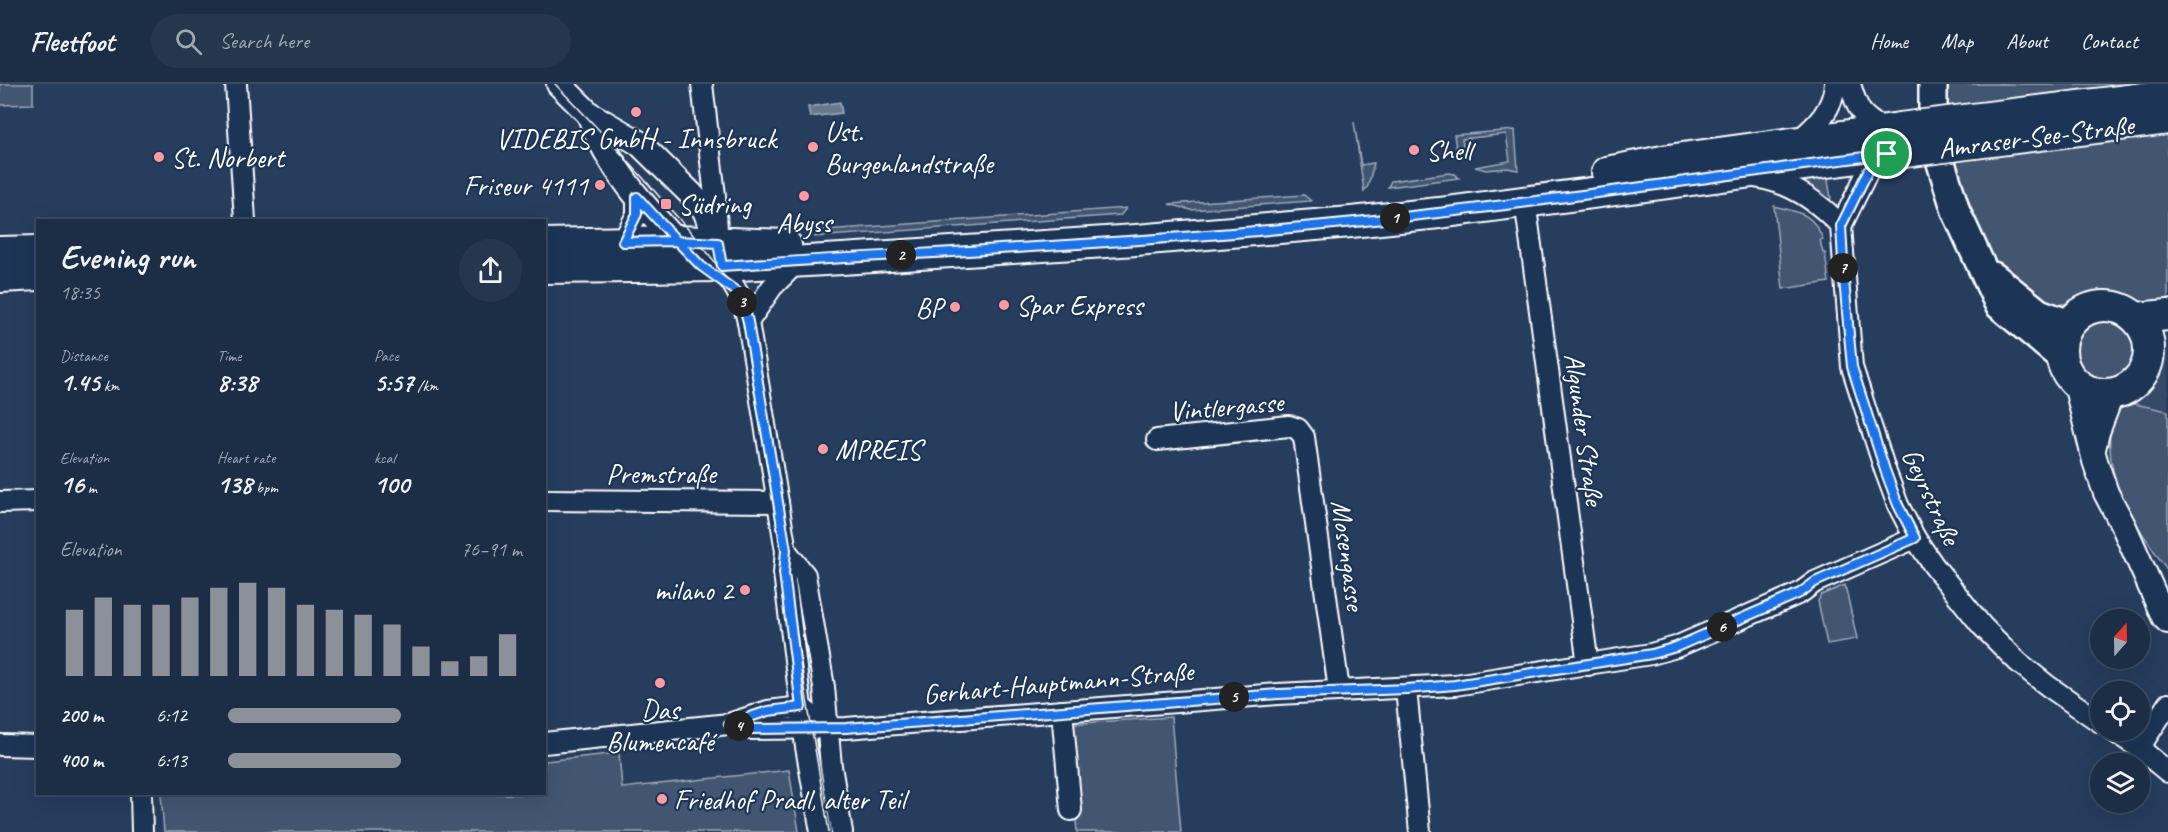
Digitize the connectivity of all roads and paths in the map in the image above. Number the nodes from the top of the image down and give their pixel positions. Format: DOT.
graph roads {
  1 [pos="236,84"];
  2 [pos="559,84"];
  3 [pos="702,84"];
  4 [pos="1835,84"];
  5 [pos="1850,84"];
  6 [pos="1934,84"];
  7 [pos="2168,95"];
  8 [pos="589,114"];
  9 [pos="2168,119"];
  10 [pos="1973,131"];
  11 [pos="1894,141"];
  12 [pos="1796,142"];
  13 [pos="1737,174"];
  14 [pos="637,197"];
  15 [pos="1525,201"];
  16 [pos="246,219"];
  17 [pos="1841,226"];
  18 [pos="677,241"];
  19 [pos="623,242"];
  20 [pos="546,244"];
  21 [pos="36,251"];
  22 [pos="0,252"];
  23 [pos="714,258"];
  24 [pos="797,262"];
  25 [pos="1982,267"];
  26 [pos="546,268"];
  27 [pos="36,275"];
  28 [pos="0,277"];
  29 [pos="2168,315"];
  30 [pos="2136,318"];
  31 [pos="748,322"];
  32 [pos="2069,324"];
  33 [pos="2159,342"];
  34 [pos="2061,357"];
  35 [pos="2076,384"];
  36 [pos="2111,394"];
  37 [pos="1298,429"];
  38 [pos="1157,440"];
  39 [pos="2093,452"];
  40 [pos="546,500"];
  41 [pos="36,501"];
  42 [pos="0,502"];
  43 [pos="778,502"];
  44 [pos="2124,527"];
  45 [pos="1915,538"];
  46 [pos="786,550"];
  47 [pos="2168,596"];
  48 [pos="2168,621"];
  49 [pos="1588,665"];
  50 [pos="1406,689"];
  51 [pos="1340,690"];
  52 [pos="2168,704"];
  53 [pos="801,707"];
  54 [pos="1062,711"];
  55 [pos="2090,715"];
  56 [pos="729,724"];
  57 [pos="826,728"];
  58 [pos="804,729"];
  59 [pos="2128,741"];
  60 [pos="546,743"];
  61 [pos="0,745"];
  62 [pos="36,746"];
  63 [pos="2139,748"];
  64 [pos="2168,772"];
  65 [pos="141,795"];
  66 [pos="1071,810"];
  67 [pos="142,832"];
  68 [pos="821,832"];
  69 [pos="842,832"];
  70 [pos="1420,832"];
  1 -- 16 [label="street"];
  2 -- 8 [label="street"];
  3 -- 23 [label="street"];
  4 -- 12 [label="street"];
  5 -- 11 [label="street"];
  6 -- 25 [label="main road"];
  7 -- 10 [label="main road, Amraser-See-Straße"];
  8 -- 14 [label="street"];
  8 -- 23 [label="street"];
  9 -- 10 [label="main road, Amraser-See-Straße"];
  10 -- 11 [label="main road, Amraser-See-Straße, bridge"];
  11 -- 12 [label="main road, Amraser-See-Straße"];
  11 -- 13 [label="main road, Amraser-See-Straße"];
  11 -- 17 [label="street"];
  12 -- 23 [label="main road, Amraser-See-Straße"];
  13 -- 15 [label="main road, Amraser-See-Straße"];
  13 -- 17 [label="street"];
  14 -- 18 [label="street"];
  14 -- 19 [label="street"];
  15 -- 24 [label="main road, Amraser-See-Straße"];
  15 -- 49 [label="street, Algunder Straße"];
  17 -- 45 [label="street, Geyrstraße"];
  18 -- 19 [label="main road"];
  18 -- 23 [label="main road"];
  19 -- 20 [label="main road"];
  21 -- 22 [label="main road"];
  23 -- 24 [label="main road, Amraser-See-Straße"];
  23 -- 26 [label="main road"];
  23 -- 31 [label="street"];
  24 -- 31 [label="street"];
  25 -- 32 [label="main road"];
  25 -- 34 [label="main road"];
  27 -- 28 [label="main road"];
  29 -- 30 [label="main road"];
  30 -- 32 [label="main road"];
  30 -- 33 [label="main road"];
  31 -- 43 [label="street"];
  32 -- 34 [label="main road"];
  33 -- 36 [label="main road"];
  34 -- 35 [label="main road"];
  35 -- 36 [label="main road"];
  35 -- 39 [label="street"];
  36 -- 39 [label="street"];
  37 -- 38 [label="street, Vintlergasse"];
  37 -- 51 [label="street, Mosengasse"];
  39 -- 44 [label="street"];
  40 -- 43 [label="street, Premstraße"];
  41 -- 42 [label="street"];
  43 -- 46 [label="street"];
  44 -- 47 [label="street"];
  44 -- 48 [label="street"];
  45 -- 49 [label="street, Gerhart-Hauptmann-Straße"];
  45 -- 55 [label="street, Geyrstraße"];
  46 -- 53 [label="street"];
  46 -- 57 [label="street"];
  49 -- 50 [label="street, Gerhart-Hauptmann-Straße"];
  50 -- 51 [label="street, Gerhart-Hauptmann-Straße"];
  50 -- 70 [label="street"];
  51 -- 54 [label="street, Gerhart-Hauptmann-Straße"];
  52 -- 63 [label="street"];
  53 -- 56 [label="street"];
  53 -- 57 [label="street"];
  53 -- 58 [label="street"];
  54 -- 57 [label="street, Gerhart-Hauptmann-Straße"];
  54 -- 66 [label="street"];
  56 -- 58 [label="street, Gerhart-Hauptmann-Straße"];
  56 -- 60 [label="street"];
  57 -- 58 [label="street, Gerhart-Hauptmann-Straße"];
  57 -- 69 [label="street"];
  58 -- 68 [label="street"];
  59 -- 63 [label="street"];
  61 -- 62 [label="street"];
  63 -- 64 [label="street"];
  65 -- 67 [label="street"];
}
